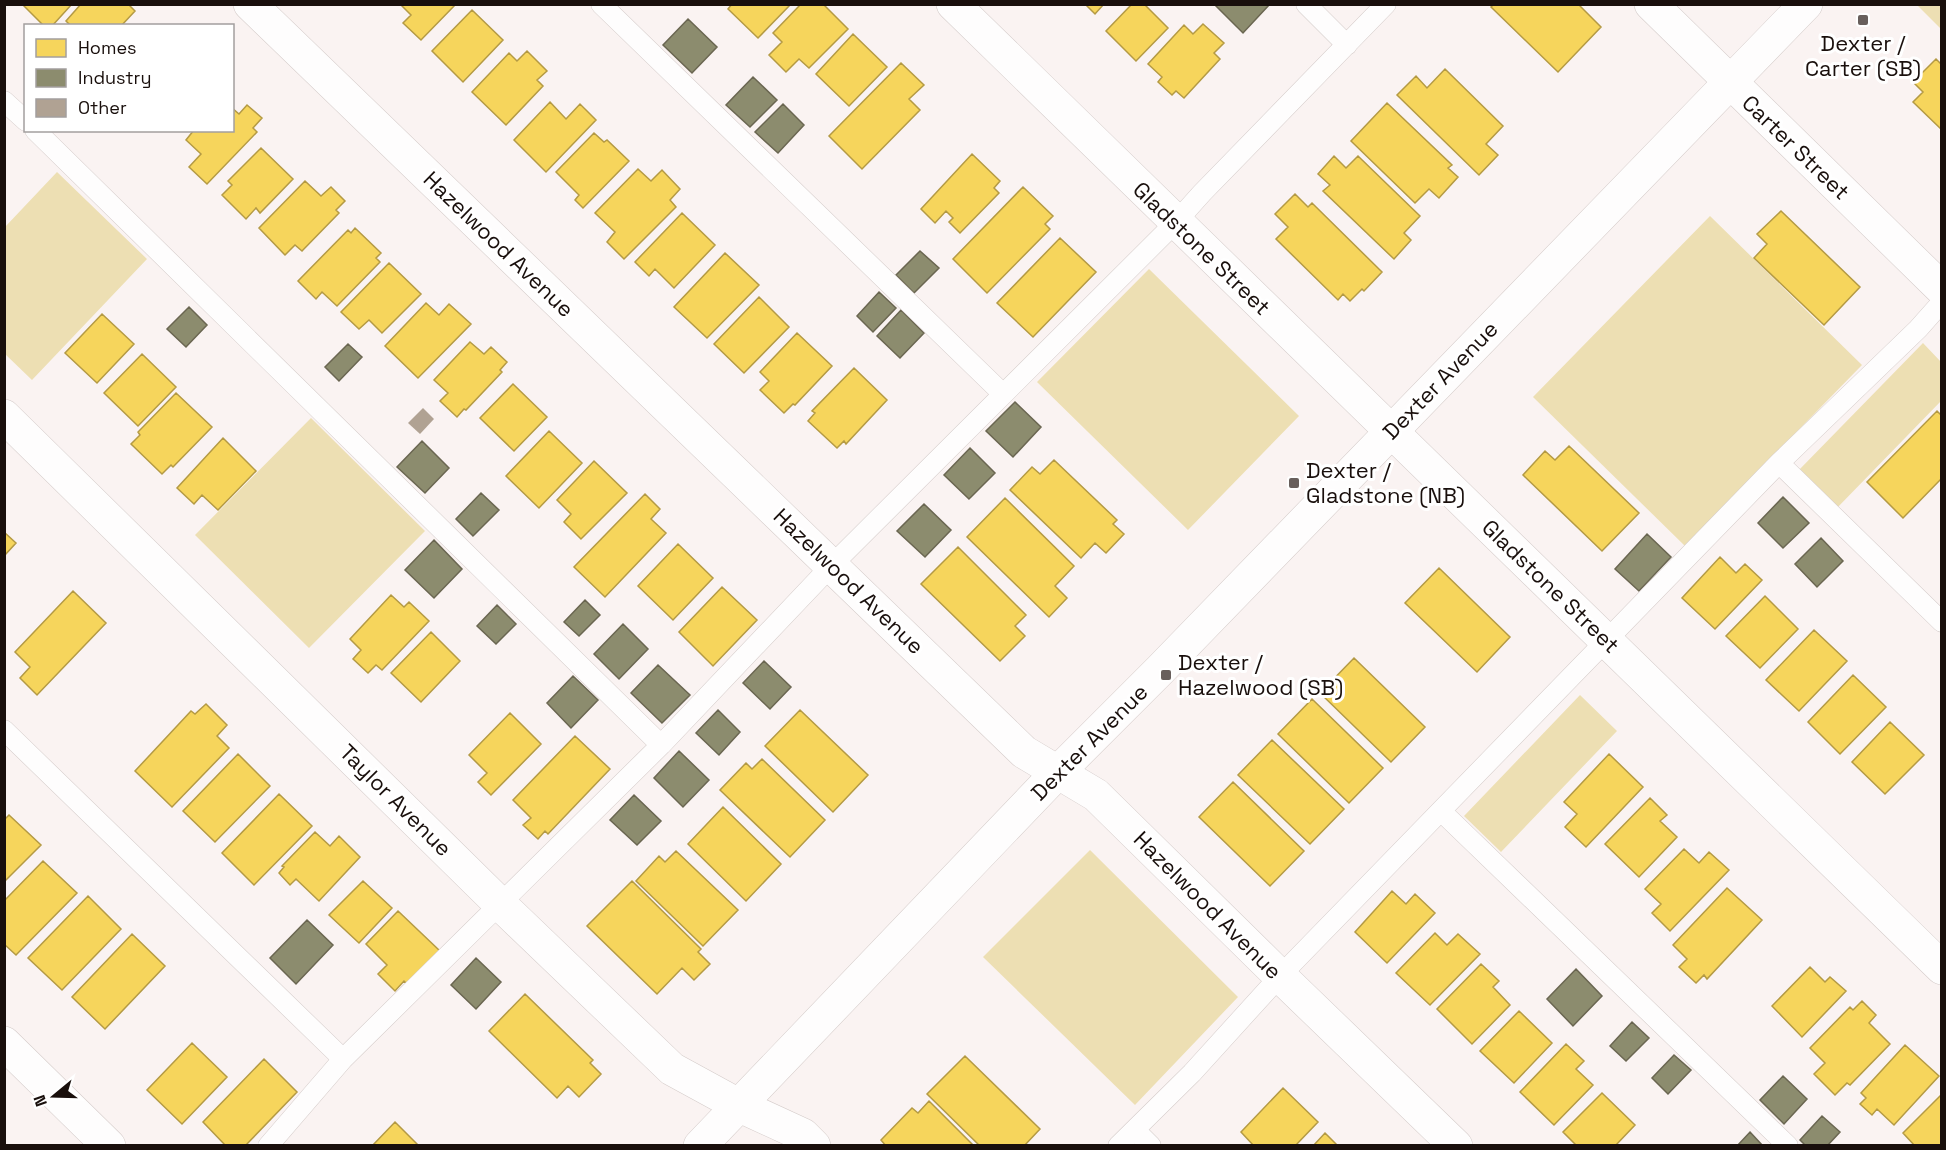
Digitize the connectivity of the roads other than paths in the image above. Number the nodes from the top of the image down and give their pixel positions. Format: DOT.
graph roads {
  1 [pos="250,4"];
  2 [pos="601,4"];
  3 [pos="953,4"];
  4 [pos="1306,4"];
  5 [pos="1386,4"];
  6 [pos="1651,4"];
  7 [pos="1806,4"];
  8 [pos="1347,45"];
  9 [pos="1730,82"];
  10 [pos="4,101"];
  11 [pos="24,120"];
  12 [pos="37,132"];
  13 [pos="1176,222"];
  14 [pos="1941,289"];
  15 [pos="1941,302"];
  16 [pos="1003,394"];
  17 [pos="4,416"];
  18 [pos="1391,431"];
  19 [pos="1779,463"];
  20 [pos="832,565"];
  21 [pos="1941,622"];
  22 [pos="1608,641"];
  23 [pos="4,730"];
  24 [pos="661,745"];
  25 [pos="1058,771"];
  26 [pos="1442,812"];
  27 [pos="500,904"];
  28 [pos="1941,968"];
  29 [pos="1280,976"];
  30 [pos="4,1043"];
  31 [pos="342,1059"];
  32 [pos="738,1105"];
  33 [pos="1135,1130"];
  34 [pos="109,1146"];
  35 [pos="268,1146"];
  36 [pos="700,1146"];
  37 [pos="814,1146"];
  38 [pos="1118,1146"];
  39 [pos="1151,1146"];
  40 [pos="1456,1146"];
  41 [pos="1788,1146"];
  1 -- 20 [label="street, Hazelwood Avenue"];
  2 -- 16 [label="lane"];
  3 -- 13 [label="street, Gladstone Street"];
  4 -- 8 [label="lane"];
  5 -- 8 [label="lane"];
  6 -- 9 [label="street, Carter Street"];
  7 -- 9 [label="street, Dexter Avenue"];
  8 -- 13 [label="lane"];
  9 -- 14 [label="street, Carter Street"];
  9 -- 18 [label="street, Dexter Avenue"];
  10 -- 11 [label="lane"];
  12 -- 24 [label="lane"];
  13 -- 16 [label="lane"];
  13 -- 18 [label="street, Gladstone Street"];
  15 -- 19 [label="lane"];
  16 -- 20 [label="lane"];
  17 -- 27 [label="street, Taylor Avenue"];
  18 -- 22 [label="street, Gladstone Street"];
  18 -- 25 [label="street, Dexter Avenue"];
  19 -- 21 [label="lane"];
  19 -- 22 [label="lane"];
  20 -- 24 [label="lane"];
  20 -- 25 [label="street, Hazelwood Avenue"];
  22 -- 26 [label="lane"];
  22 -- 28 [label="street, Gladstone Street"];
  23 -- 31 [label="lane"];
  24 -- 27 [label="lane"];
  25 -- 29 [label="street, Hazelwood Avenue"];
  25 -- 32 [label="street, Dexter Avenue"];
  26 -- 29 [label="lane"];
  26 -- 41 [label="lane"];
  27 -- 31 [label="lane"];
  27 -- 32 [label="street, Taylor Avenue"];
  29 -- 33 [label="lane"];
  29 -- 40 [label="street, Hazelwood Avenue"];
  30 -- 34 [label="street"];
  31 -- 35 [label="lane"];
  32 -- 36 [label="street, Dexter Avenue"];
  32 -- 37 [label="street, Taylor Avenue"];
  33 -- 38 [label="lane"];
  33 -- 39 [label="lane"];
}
